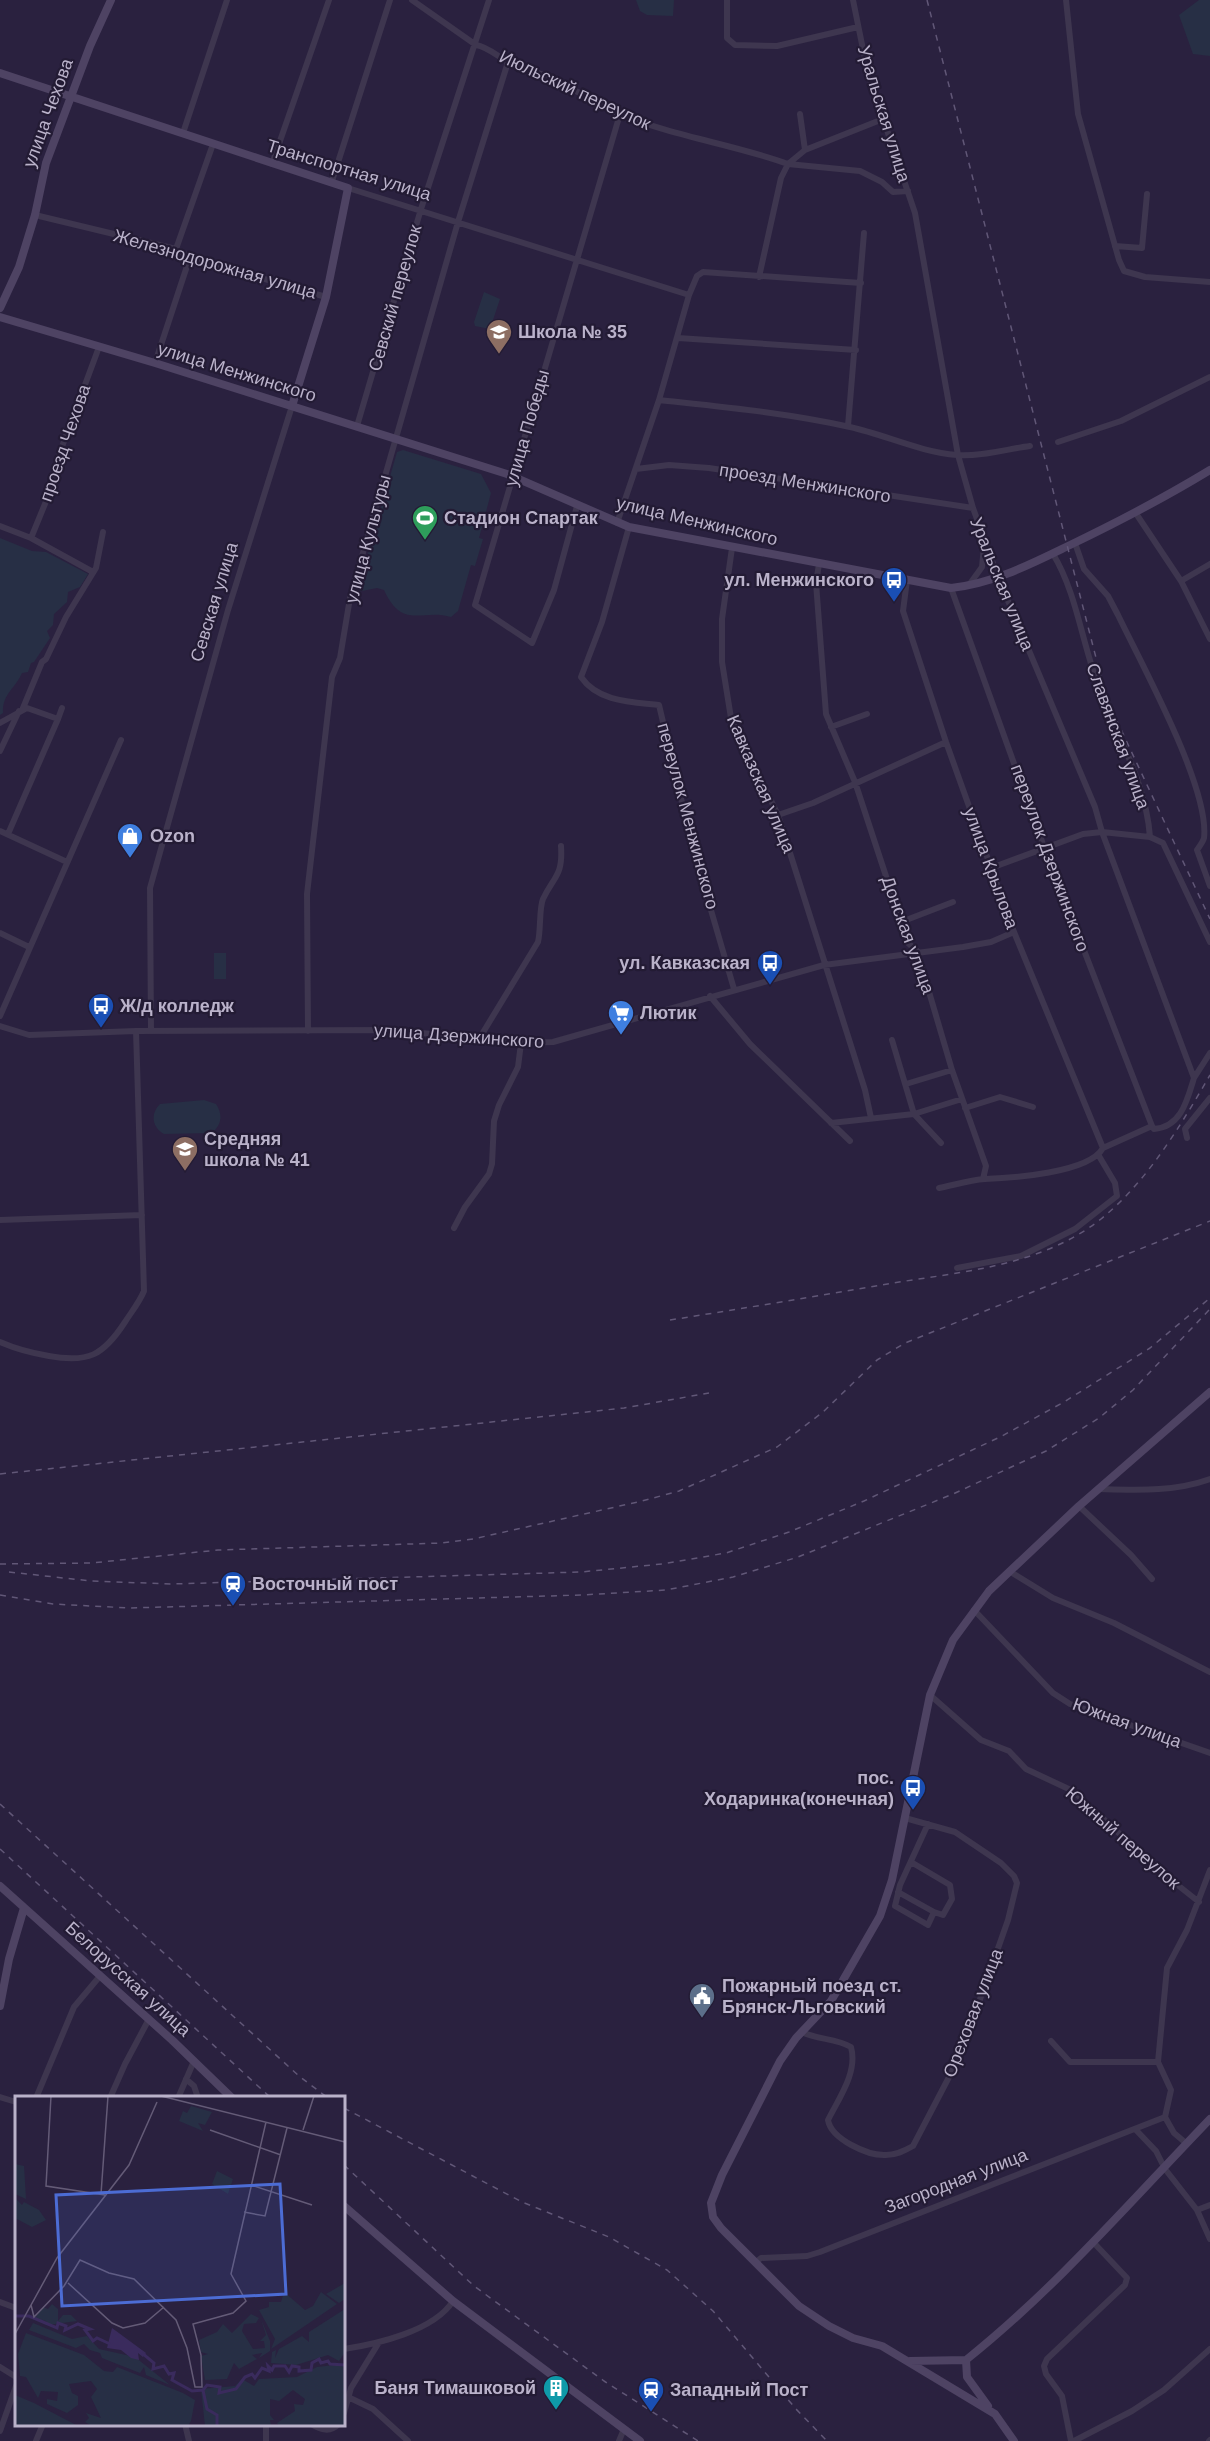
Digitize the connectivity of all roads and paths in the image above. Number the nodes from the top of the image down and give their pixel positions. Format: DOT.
graph roads {
  1 [pos="111,0"];
  2 [pos="227,0"];
  3 [pos="329,0"];
  4 [pos="390,0"];
  5 [pos="412,0"];
  6 [pos="489,0"];
  7 [pos="727,0"];
  8 [pos="853,0"];
  9 [pos="1066,0"];
  10 [pos="858,27"];
  11 [pos="476,45"];
  12 [pos="508,62"];
  13 [pos="0,73"];
  14 [pos="72,95"];
  15 [pos="620,114"];
  16 [pos="800,114"];
  17 [pos="883,118"];
  18 [pos="183,133"];
  19 [pos="213,144"];
  20 [pos="805,150"];
  21 [pos="272,164"];
  22 [pos="788,164"];
  23 [pos="332,181"];
  24 [pos="348,188"];
  25 [pos="908,191"];
  26 [pos="1147,194"];
  27 [pos="421,209"];
  28 [pos="35,215"];
  29 [pos="458,222"];
  30 [pos="864,233"];
  31 [pos="1115,246"];
  32 [pos="176,249"];
  33 [pos="190,257"];
  34 [pos="577,259"];
  35 [pos="759,277"];
  36 [pos="1210,282"];
  37 [pos="861,283"];
  38 [pos="689,295"];
  39 [pos="326,297"];
  40 [pos="0,308"];
  41 [pos="0,317"];
  42 [pos="678,338"];
  43 [pos="99,347"];
  44 [pos="856,350"];
  45 [pos="155,363"];
  46 [pos="1210,376"];
  47 [pos="659,400"];
  48 [pos="292,406"];
  49 [pos="357,426"];
  50 [pos="848,426"];
  51 [pos="396,438"];
  52 [pos="1058,441"];
  53 [pos="1030,446"];
  54 [pos="958,455"];
  55 [pos="636,469"];
  56 [pos="1210,470"];
  57 [pos="513,476"];
  58 [pos="577,506"];
  59 [pos="973,508"];
  60 [pos="1135,512"];
  61 [pos="617,523"];
  62 [pos="0,526"];
  63 [pos="629,527"];
  64 [pos="103,532"];
  65 [pos="31,538"];
  66 [pos="984,542"];
  67 [pos="1075,543"];
  68 [pos="732,548"];
  69 [pos="1053,554"];
  70 [pos="819,564"];
  71 [pos="1210,564"];
  72 [pos="93,572"];
  73 [pos="998,577"];
  74 [pos="907,580"];
  75 [pos="1181,581"];
  76 [pos="969,586"];
  77 [pos="951,588"];
  78 [pos="1210,639"];
  79 [pos="62,708"];
  80 [pos="21,709"];
  81 [pos="867,714"];
  82 [pos="58,719"];
  83 [pos="0,723"];
  84 [pos="831,727"];
  85 [pos="121,740"];
  86 [pos="946,742"];
  87 [pos="0,751"];
  88 [pos="855,782"];
  89 [pos="778,815"];
  90 [pos="0,831"];
  91 [pos="1102,832"];
  92 [pos="8,834"];
  93 [pos="1150,837"];
  94 [pos="561,846"];
  95 [pos="1044,847"];
  96 [pos="67,862"];
  97 [pos="991,868"];
  98 [pos="1210,886"];
  99 [pos="953,902"];
  100 [pos="901,922"];
  101 [pos="1014,932"];
  102 [pos="0,933"];
  103 [pos="1210,942"];
  104 [pos="29,947"];
  105 [pos="917,951"];
  106 [pos="824,965"];
  107 [pos="734,989"];
  108 [pos="710,996"];
  109 [pos="0,1016"];
  110 [pos="0,1026"];
  111 [pos="136,1031"];
  112 [pos="151,1031"];
  113 [pos="308,1031"];
  114 [pos="479,1040"];
  115 [pos="892,1040"];
  116 [pos="521,1043"];
  117 [pos="1210,1053"];
  118 [pos="952,1070"];
  119 [pos="1194,1078"];
  120 [pos="906,1084"];
  121 [pos="1210,1098"];
  122 [pos="962,1099"];
  123 [pos="1033,1107"];
  124 [pos="965,1108"];
  125 [pos="914,1113"];
  126 [pos="871,1118"];
  127 [pos="831,1123"];
  128 [pos="1152,1126"];
  129 [pos="1186,1138"];
  130 [pos="850,1141"];
  131 [pos="941,1143"];
  132 [pos="1103,1148"];
  133 [pos="1099,1156"];
  134 [pos="983,1179"];
  135 [pos="939,1188"];
  136 [pos="142,1215"];
  137 [pos="0,1220"];
  138 [pos="454,1228"];
  139 [pos="957,1268"];
  140 [pos="0,1342"];
  141 [pos="1210,1392"];
  142 [pos="1210,1479"];
  143 [pos="1098,1489"];
  144 [pos="1079,1506"];
  145 [pos="1009,1571"];
  146 [pos="1152,1579"];
  147 [pos="973,1609"];
  148 [pos="1210,1672"];
  149 [pos="930,1695"];
  150 [pos="1210,1753"];
  151 [pos="905,1818"];
  152 [pos="928,1824"];
  153 [pos="911,1862"];
  154 [pos="1210,1870"];
  155 [pos="0,1886"];
  156 [pos="898,1892"];
  157 [pos="1198,1902"];
  158 [pos="24,1908"];
  159 [pos="934,1912"];
  160 [pos="5,1959"];
  161 [pos="100,1976"];
  162 [pos="0,2006"];
  163 [pos="149,2019"];
  164 [pos="802,2032"];
  165 [pos="1051,2041"];
  166 [pos="194,2061"];
  167 [pos="1158,2062"];
  168 [pos="186,2079"];
  169 [pos="36,2096"];
  170 [pos="110,2096"];
  171 [pos="178,2096"];
  172 [pos="198,2096"];
  173 [pos="231,2096"];
  174 [pos="0,2097"];
  175 [pos="15,2102"];
  176 [pos="1165,2117"];
  177 [pos="1210,2119"];
  178 [pos="1137,2130"];
  179 [pos="1186,2144"];
  180 [pos="1165,2169"];
  181 [pos="1210,2205"];
  182 [pos="345,2207"];
  183 [pos="1197,2210"];
  184 [pos="1210,2239"];
  185 [pos="1094,2242"];
  186 [pos="756,2262"];
  187 [pos="453,2301"];
  188 [pos="0,2302"];
  189 [pos="15,2308"];
  190 [pos="378,2344"];
  191 [pos="345,2349"];
  192 [pos="1210,2349"];
  193 [pos="966,2360"];
  194 [pos="910,2361"];
  195 [pos="0,2367"];
  196 [pos="15,2376"];
  197 [pos="15,2389"];
  198 [pos="348,2397"];
  199 [pos="345,2409"];
  200 [pos="995,2414"];
  201 [pos="42,2426"];
  202 [pos="185,2426"];
  203 [pos="316,2426"];
  204 [pos="337,2426"];
  205 [pos="624,2429"];
  206 [pos="0,2431"];
  207 [pos="36,2441"];
  208 [pos="189,2441"];
  209 [pos="408,2441"];
  210 [pos="619,2441"];
  211 [pos="640,2441"];
  212 [pos="1014,2441"];
  213 [pos="1073,2441"];
  1 -- 14 [label="street, улица Чехова"];
  2 -- 18 [label="street"];
  3 -- 21 [label="street"];
  4 -- 23 [label="street"];
  5 -- 11 [label="street, Июльский переулок"];
  6 -- 11 [label="street, Севский переулок"];
  7 -- 10 [label="street"];
  8 -- 10 [label="street, Уральская улица"];
  9 -- 31 [label="street"];
  10 -- 17 [label="street, Уральская улица"];
  11 -- 12 [label="street, Июльский переулок"];
  11 -- 27 [label="street, Севский переулок"];
  12 -- 15 [label="street, Июльский переулок"];
  12 -- 29 [label="street, улица Культуры"];
  13 -- 14 [label="street, Транспортная улица"];
  14 -- 18 [label="street, Транспортная улица"];
  14 -- 28 [label="street, улица Чехова"];
  15 -- 22 [label="street, Июльский переулок"];
  15 -- 34 [label="street, улица Победы"];
  16 -- 20 [label="street"];
  17 -- 20 [label="street"];
  17 -- 25 [label="street, Уральская улица"];
  18 -- 19 [label="street, Транспортная улица"];
  19 -- 21 [label="street, Транспортная улица"];
  19 -- 32 [label="street"];
  20 -- 22 [label="street"];
  21 -- 23 [label="street, Транспортная улица"];
  22 -- 25 [label="street, Июльский переулок"];
  22 -- 35 [label="street"];
  23 -- 24 [label="street, Транспортная улица"];
  24 -- 27 [label="street, Транспортная улица"];
  24 -- 39 [label="street, Севская улица"];
  25 -- 54 [label="street, Уральская улица"];
  26 -- 31 [label="street"];
  27 -- 29 [label="street, Транспортная улица"];
  27 -- 49 [label="street, Севский переулок"];
  28 -- 32 [label="street, Железнодорожная улица"];
  28 -- 40 [label="street, улица Чехова"];
  29 -- 34 [label="street, Транспортная улица"];
  29 -- 51 [label="street, улица Культуры"];
  30 -- 37 [label="street"];
  31 -- 36 [label="street"];
  32 -- 33 [label="street, Железнодорожная улица"];
  33 -- 39 [label="street, Железнодорожная улица"];
  33 -- 45 [label="street"];
  34 -- 38 [label="street, Транспортная улица"];
  34 -- 57 [label="street, улица Победы"];
  35 -- 37 [label="street"];
  35 -- 38 [label="street"];
  37 -- 44 [label="street"];
  38 -- 42 [label="street"];
  39 -- 48 [label="street, Севская улица"];
  41 -- 43 [label="street, улица Менжинского"];
  42 -- 44 [label="street"];
  42 -- 47 [label="street"];
  43 -- 45 [label="street, улица Менжинского"];
  43 -- 65 [label="street, проезд Чехова"];
  44 -- 50 [label="street"];
  45 -- 48 [label="street, улица Менжинского"];
  46 -- 52 [label="street"];
  47 -- 50 [label="street"];
  47 -- 55 [label="street"];
  48 -- 49 [label="street, улица Менжинского"];
  48 -- 112 [label="street, Севская улица"];
  49 -- 51 [label="street, улица Менжинского"];
  50 -- 54 [label="street"];
  51 -- 57 [label="street, улица Менжинского"];
  51 -- 113 [label="street, улица Культуры"];
  53 -- 54 [label="street"];
  54 -- 59 [label="street, Уральская улица"];
  55 -- 59 [label="street, проезд Менжинского"];
  55 -- 61 [label="street"];
  56 -- 60 [label="street, улица Менжинского"];
  57 -- 58 [label="street, улица Менжинского"];
  57 -- 58 [label="street, улица Победы"];
  58 -- 61 [label="street, улица Менжинского"];
  59 -- 66 [label="street, Уральская улица"];
  60 -- 67 [label="street, улица Менжинского"];
  60 -- 75 [label="street"];
  61 -- 63 [label="street, улица Менжинского"];
  62 -- 65 [label="street"];
  63 -- 68 [label="street, улица Менжинского"];
  63 -- 107 [label="street, переулок Менжинского"];
  64 -- 72 [label="street"];
  65 -- 72 [label="street"];
  66 -- 73 [label="street, Уральская улица"];
  66 -- 76 [label="street"];
  67 -- 69 [label="street, улица Менжинского"];
  67 -- 98 [label="street"];
  68 -- 70 [label="street, улица Менжинского"];
  68 -- 89 [label="street, Кавказская улица"];
  69 -- 73 [label="street, улица Менжинского"];
  69 -- 93 [label="street, Славянская улица"];
  70 -- 74 [label="street, улица Менжинского"];
  70 -- 84 [label="street, Донская улица"];
  71 -- 75 [label="street"];
  72 -- 80 [label="street"];
  73 -- 76 [label="street, улица Менжинского"];
  73 -- 91 [label="street, Уральская улица"];
  74 -- 77 [label="street, улица Менжинского"];
  74 -- 86 [label="street, улица Крылова"];
  75 -- 78 [label="street"];
  76 -- 77 [label="street, улица Менжинского"];
  77 -- 95 [label="street, переулок Дзержинского"];
  79 -- 82 [label="street"];
  80 -- 82 [label="street"];
  80 -- 83 [label="street"];
  80 -- 87 [label="street"];
  81 -- 84 [label="street"];
  82 -- 92 [label="street"];
  84 -- 88 [label="street, Донская улица"];
  85 -- 96 [label="street"];
  86 -- 88 [label="street"];
  86 -- 97 [label="street, улица Крылова"];
  88 -- 89 [label="street"];
  88 -- 100 [label="street, Донская улица"];
  89 -- 106 [label="street, Кавказская улица"];
  90 -- 92 [label="street"];
  91 -- 93 [label="street"];
  91 -- 95 [label="street"];
  91 -- 119 [label="street, Уральская улица"];
  92 -- 96 [label="street"];
  93 -- 103 [label="street"];
  94 -- 114 [label="street"];
  95 -- 97 [label="street"];
  95 -- 128 [label="street, переулок Дзержинского"];
  96 -- 104 [label="street"];
  97 -- 101 [label="street, улица Крылова"];
  99 -- 100 [label="street"];
  100 -- 105 [label="street, Донская улица"];
  101 -- 105 [label="street, улица Дзержинского"];
  101 -- 132 [label="street, улица Крылова"];
  102 -- 104 [label="street"];
  104 -- 109 [label="street"];
  105 -- 106 [label="street, улица Дзержинского"];
  105 -- 118 [label="street, Донская улица"];
  106 -- 107 [label="street, улица Дзержинского"];
  106 -- 126 [label="street, Кавказская улица"];
  107 -- 108 [label="street, улица Дзержинского"];
  108 -- 116 [label="street, улица Дзержинского"];
  108 -- 127 [label="street"];
  110 -- 111 [label="street, улица Дзержинского"];
  111 -- 112 [label="street, улица Дзержинского"];
  111 -- 136 [label="street"];
  112 -- 113 [label="street, улица Дзержинского"];
  113 -- 114 [label="street, улица Дзержинского"];
  114 -- 116 [label="street, улица Дзержинского"];
  115 -- 120 [label="street"];
  116 -- 138 [label="street"];
  117 -- 119 [label="street"];
  118 -- 120 [label="street"];
  118 -- 122 [label="street, Донская улица"];
  119 -- 128 [label="street"];
  120 -- 125 [label="street"];
  121 -- 129 [label="street"];
  122 -- 124 [label="street, Донская улица"];
  122 -- 125 [label="street"];
  123 -- 124 [label="street"];
  124 -- 134 [label="street, Донская улица"];
  125 -- 126 [label="street"];
  125 -- 131 [label="street"];
  126 -- 127 [label="street"];
  127 -- 130 [label="street"];
  128 -- 132 [label="street"];
  132 -- 133 [label="street"];
  133 -- 134 [label="street"];
  133 -- 139 [label="street"];
  134 -- 135 [label="street"];
  136 -- 137 [label="street"];
  136 -- 140 [label="street"];
  141 -- 143 [label="street"];
  142 -- 143 [label="street"];
  143 -- 144 [label="street"];
  144 -- 145 [label="street"];
  144 -- 146 [label="street"];
  145 -- 147 [label="street"];
  145 -- 148 [label="street"];
  147 -- 149 [label="street"];
  147 -- 150 [label="street, Южная улица"];
  149 -- 151 [label="street"];
  149 -- 157 [label="street, Южный переулок"];
  151 -- 152 [label="street, Ореховая улица"];
  151 -- 164 [label="street"];
  152 -- 153 [label="street"];
  152 -- 164 [label="street, Ореховая улица"];
  153 -- 156 [label="street"];
  153 -- 159 [label="street"];
  154 -- 157 [label="street"];
  155 -- 158 [label="street, Белорусская улица"];
  156 -- 159 [label="street"];
  156 -- 159 [label="street"];
  157 -- 167 [label="street"];
  158 -- 160 [label="street"];
  158 -- 161 [label="street, Белорусская улица"];
  160 -- 162 [label="street"];
  161 -- 163 [label="street, Белорусская улица"];
  161 -- 169 [label="street"];
  163 -- 166 [label="street, Белорусская улица"];
  163 -- 170 [label="street"];
  164 -- 186 [label="street"];
  165 -- 167 [label="street"];
  166 -- 168 [label="street"];
  166 -- 173 [label="street, Белорусская улица"];
  167 -- 176 [label="street"];
  168 -- 171 [label="street"];
  168 -- 172 [label="street"];
  174 -- 175 [label="street"];
  176 -- 178 [label="street, Загородная улица"];
  176 -- 179 [label="street"];
  177 -- 179 [label="street"];
  178 -- 180 [label="street"];
  178 -- 186 [label="street, Загородная улица"];
  179 -- 180 [label="street"];
  180 -- 183 [label="street"];
  180 -- 185 [label="street"];
  181 -- 183 [label="street"];
  182 -- 187 [label="street"];
  183 -- 184 [label="street"];
  185 -- 193 [label="street"];
  185 -- 213 [label="street"];
  186 -- 194 [label="street"];
  187 -- 190 [label="street"];
  187 -- 205 [label="street"];
  188 -- 189 [label="street"];
  190 -- 191 [label="street"];
  190 -- 198 [label="street"];
  192 -- 213 [label="street"];
  193 -- 194 [label="street"];
  193 -- 200 [label="street"];
  194 -- 200 [label="street"];
  195 -- 196 [label="street"];
  197 -- 206 [label="street"];
  198 -- 199 [label="street"];
  198 -- 209 [label="street"];
  200 -- 212 [label="street"];
  201 -- 207 [label="street"];
  202 -- 208 [label="street"];
  203 -- 204 [label="street"];
  205 -- 210 [label="street"];
  205 -- 211 [label="street"];
}
